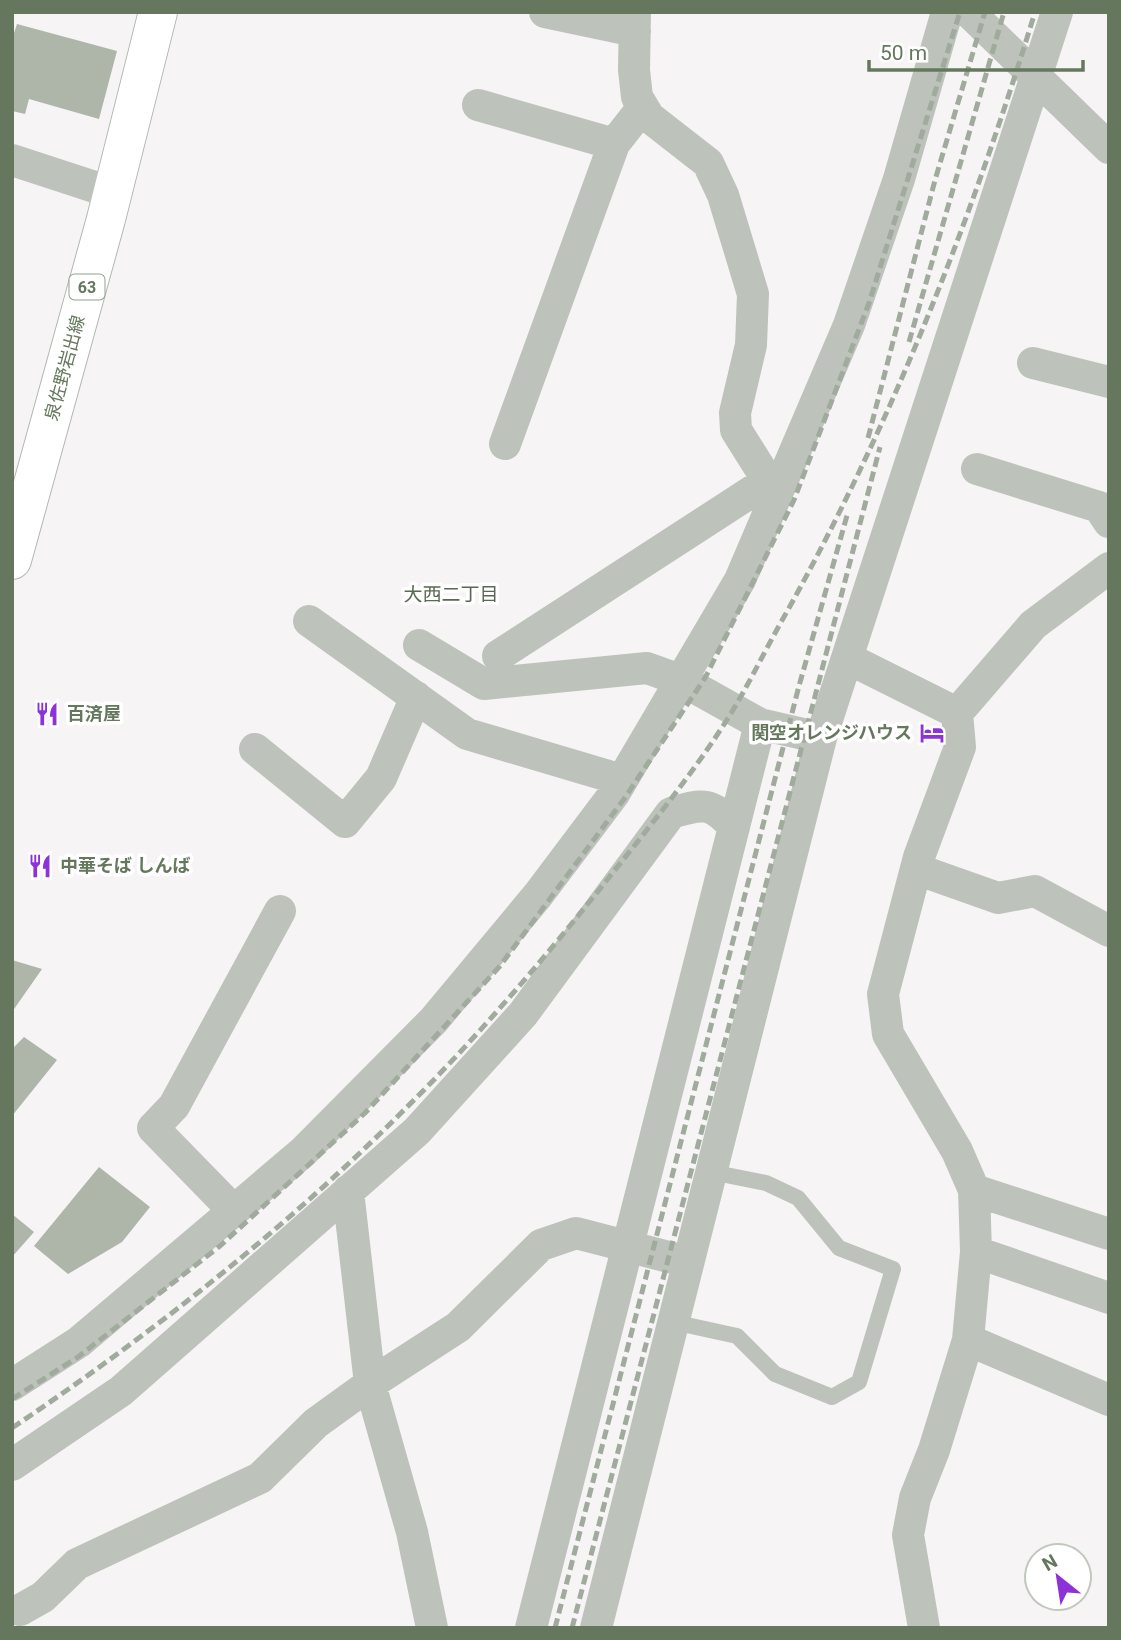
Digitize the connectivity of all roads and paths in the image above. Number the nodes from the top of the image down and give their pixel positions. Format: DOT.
graph roads {
  1 [pos="158,12"];
  2 [pos="545,12"];
  3 [pos="947,12"];
  4 [pos="969,12"];
  5 [pos="1057,12"];
  6 [pos="635,21"];
  7 [pos="1037,75"];
  8 [pos="478,105"];
  9 [pos="643,107"];
  10 [pos="614,144"];
  11 [pos="1109,148"];
  12 [pos="12,160"];
  13 [pos="113,193"];
  14 [pos="1033,363"];
  15 [pos="1109,382"];
  16 [pos="505,444"];
  17 [pos="977,469"];
  18 [pos="774,482"];
  19 [pos="1109,522"];
  20 [pos="12,560"];
  21 [pos="1109,568"];
  22 [pos="309,621"];
  23 [pos="419,645"];
  24 [pos="498,656"];
  25 [pos="848,658"];
  26 [pos="683,681"];
  27 [pos="416,697"];
  28 [pos="957,713"];
  29 [pos="760,724"];
  30 [pos="821,738"];
  31 [pos="254,749"];
  32 [pos="622,780"];
  33 [pos="734,827"];
  34 [pos="916,869"];
  35 [pos="280,911"];
  36 [pos="1109,932"];
  37 [pos="711,1172"];
  38 [pos="974,1190"];
  39 [pos="348,1191"];
  40 [pos="234,1211"];
  41 [pos="1109,1234"];
  42 [pos="628,1247"];
  43 [pos="976,1252"];
  44 [pos="688,1262"];
  45 [pos="1109,1298"];
  46 [pos="673,1322"];
  47 [pos="968,1339"];
  48 [pos="370,1384"];
  49 [pos="12,1385"];
  50 [pos="1109,1400"];
  51 [pos="12,1465"];
  52 [pos="21,1611"];
  53 [pos="432,1628"];
  54 [pos="531,1628"];
  55 [pos="596,1628"];
  56 [pos="924,1628"];
  1 -- 13 [label="main road, 泉佐野岩出線 / 63"];
  2 -- 6 [label="street"];
  3 -- 18 [label="street"];
  4 -- 7 [label="street"];
  5 -- 7 [label="street"];
  6 -- 9 [label="street"];
  7 -- 11 [label="street"];
  7 -- 25 [label="street"];
  8 -- 10 [label="street"];
  9 -- 10 [label="street"];
  9 -- 18 [label="street"];
  10 -- 16 [label="street"];
  12 -- 13 [label="street"];
  13 -- 20 [label="main road, 泉佐野岩出線 / 63"];
  14 -- 15 [label="street"];
  17 -- 19 [label="street"];
  18 -- 24 [label="street"];
  18 -- 26 [label="street"];
  21 -- 28 [label="street"];
  22 -- 27 [label="street"];
  23 -- 26 [label="street"];
  25 -- 28 [label="street"];
  25 -- 30 [label="street"];
  26 -- 29 [label="street"];
  26 -- 32 [label="street"];
  27 -- 31 [label="street"];
  27 -- 32 [label="street"];
  28 -- 34 [label="street"];
  29 -- 30 [label="street"];
  29 -- 33 [label="street"];
  30 -- 37 [label="street"];
  32 -- 40 [label="street"];
  33 -- 39 [label="street"];
  33 -- 42 [label="street"];
  34 -- 36 [label="street"];
  34 -- 38 [label="street"];
  35 -- 40 [label="street"];
  37 -- 44 [label="street"];
  37 -- 46 [label="lane"];
  38 -- 41 [label="street"];
  38 -- 43 [label="street"];
  39 -- 48 [label="street"];
  39 -- 51 [label="street"];
  40 -- 49 [label="street"];
  42 -- 44 [label="street"];
  42 -- 48 [label="street"];
  42 -- 54 [label="street"];
  43 -- 45 [label="street"];
  43 -- 47 [label="street"];
  44 -- 46 [label="street"];
  46 -- 55 [label="street"];
  47 -- 50 [label="street"];
  47 -- 56 [label="street"];
  48 -- 52 [label="street"];
  48 -- 53 [label="street"];
}
